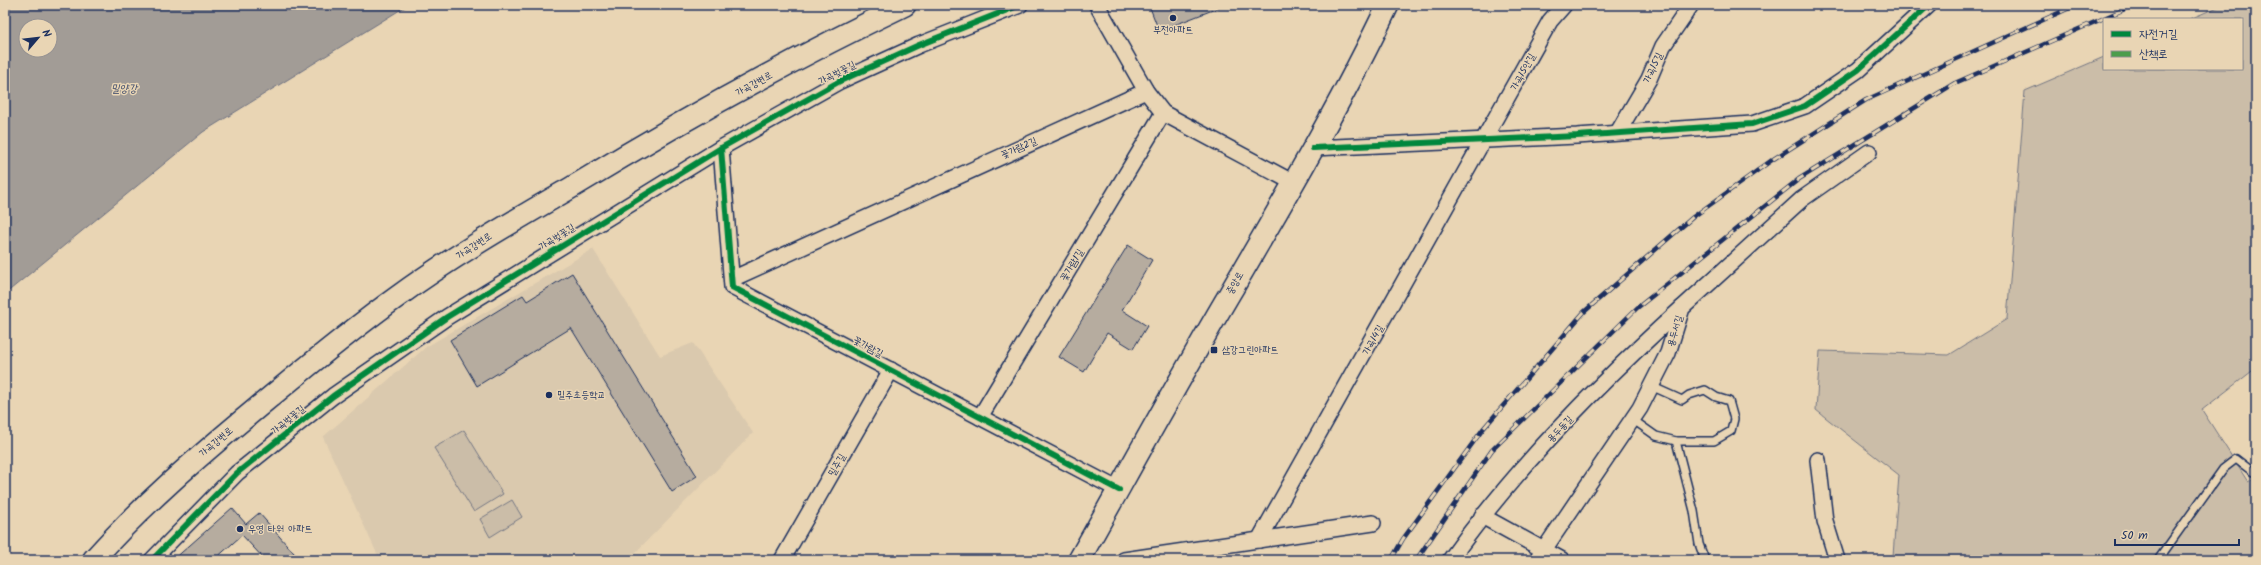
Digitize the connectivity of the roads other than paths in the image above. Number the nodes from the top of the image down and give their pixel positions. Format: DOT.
graph roads {
  1 [pos="905,5"];
  2 [pos="1020,5"];
  3 [pos="1097,5"];
  4 [pos="1388,5"];
  5 [pos="1564,5"];
  6 [pos="1691,5"];
  7 [pos="1929,5"];
  8 [pos="1146,91"];
  9 [pos="1163,113"];
  10 [pos="1618,132"];
  11 [pos="1485,140"];
  12 [pos="721,148"];
  13 [pos="1313,148"];
  14 [pos="1869,152"];
  15 [pos="1294,183"];
  16 [pos="732,279"];
  17 [pos="1682,308"];
  18 [pos="891,370"];
  19 [pos="1651,386"];
  20 [pos="980,417"];
  21 [pos="1632,419"];
  22 [pos="1676,441"];
  23 [pos="1818,460"];
  24 [pos="2256,470"];
  25 [pos="1119,490"];
  26 [pos="1482,516"];
  27 [pos="1373,523"];
  28 [pos="1259,540"];
  29 [pos="1540,555"];
  30 [pos="93,560"];
  31 [pos="152,560"];
  32 [pos="782,560"];
  33 [pos="1079,560"];
  34 [pos="1124,560"];
  35 [pos="1450,560"];
  36 [pos="1562,560"];
  37 [pos="1705,560"];
  38 [pos="1837,560"];
  39 [pos="2158,560"];
  1 -- 30 [label="main road, 가곡강변로"];
  2 -- 12 [label="street, 가곡벚꽃길"];
  3 -- 8 [label="street"];
  4 -- 13 [label="main road, 중앙로"];
  5 -- 11 [label="street, 가곡15안길"];
  6 -- 10 [label="street, 가곡15길"];
  7 -- 10 [label="street"];
  8 -- 9 [label="street"];
  8 -- 16 [label="street, 꽃가람2길"];
  9 -- 15 [label="street"];
  9 -- 20 [label="street, 꽃가람1길"];
  10 -- 11 [label="street"];
  11 -- 13 [label="street"];
  11 -- 28 [label="street, 가곡14길"];
  12 -- 16 [label="street"];
  12 -- 31 [label="street, 가곡벚꽃길"];
  13 -- 15 [label="main road, 중앙로"];
  14 -- 17 [label="street, 용두서길"];
  15 -- 25 [label="main road, 중앙로"];
  16 -- 18 [label="street, 꽃가람길"];
  17 -- 19 [label="street, 용두서길"];
  17 -- 26 [label="street, 용두동길"];
  18 -- 20 [label="street, 꽃가람길"];
  18 -- 32 [label="street, 밀주길"];
  19 -- 21 [label="street, 용두서길"];
  19 -- 22 [label="lane"];
  20 -- 25 [label="street, 꽃가람길"];
  21 -- 22 [label="lane"];
  21 -- 29 [label="street, 용두서길"];
  22 -- 37 [label="lane"];
  23 -- 38 [label="street"];
  24 -- 39 [label="lane"];
  25 -- 33 [label="main road, 중앙로"];
  26 -- 29 [label="street"];
  26 -- 35 [label="street, 용두동길"];
  27 -- 28 [label="street"];
  28 -- 34 [label="street"];
  29 -- 36 [label="street"];
}
